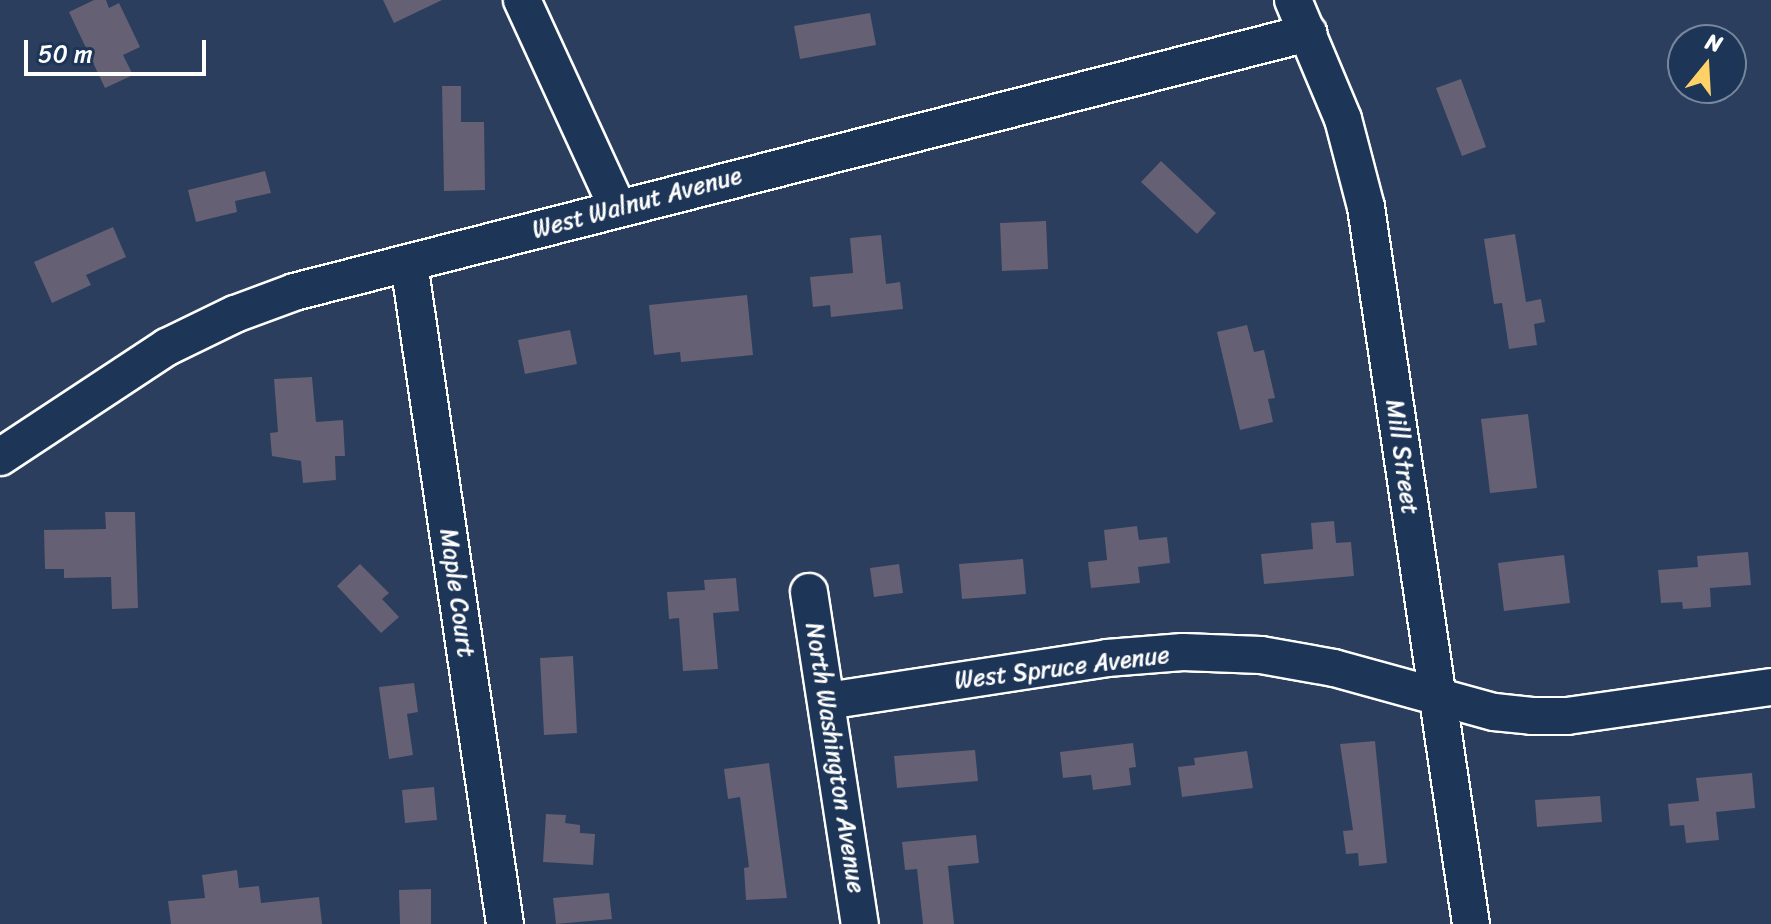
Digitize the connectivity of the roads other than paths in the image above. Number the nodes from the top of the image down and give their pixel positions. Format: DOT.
graph roads {
  1 [pos="522,0"];
  2 [pos="1293,0"];
  3 [pos="1308,33"];
  4 [pos="617,207"];
  5 [pos="409,263"];
  6 [pos="0,457"];
  7 [pos="809,592"];
  8 [pos="1771,687"];
  9 [pos="1437,696"];
  10 [pos="827,701"];
  11 [pos="505,924"];
  12 [pos="860,924"];
  13 [pos="1471,924"];
  1 -- 4 [label="street"];
  2 -- 3 [label="street, Mill Street"];
  3 -- 4 [label="street, West Walnut Avenue"];
  3 -- 9 [label="street, Mill Street"];
  4 -- 5 [label="street, West Walnut Avenue"];
  5 -- 6 [label="street, West Walnut Avenue"];
  5 -- 11 [label="street, Maple Court"];
  7 -- 10 [label="street, North Washington Avenue"];
  8 -- 9 [label="street, West Spruce Avenue"];
  9 -- 10 [label="street, West Spruce Avenue"];
  9 -- 13 [label="street, Mill Street"];
  10 -- 12 [label="street, North Washington Avenue"];
}
